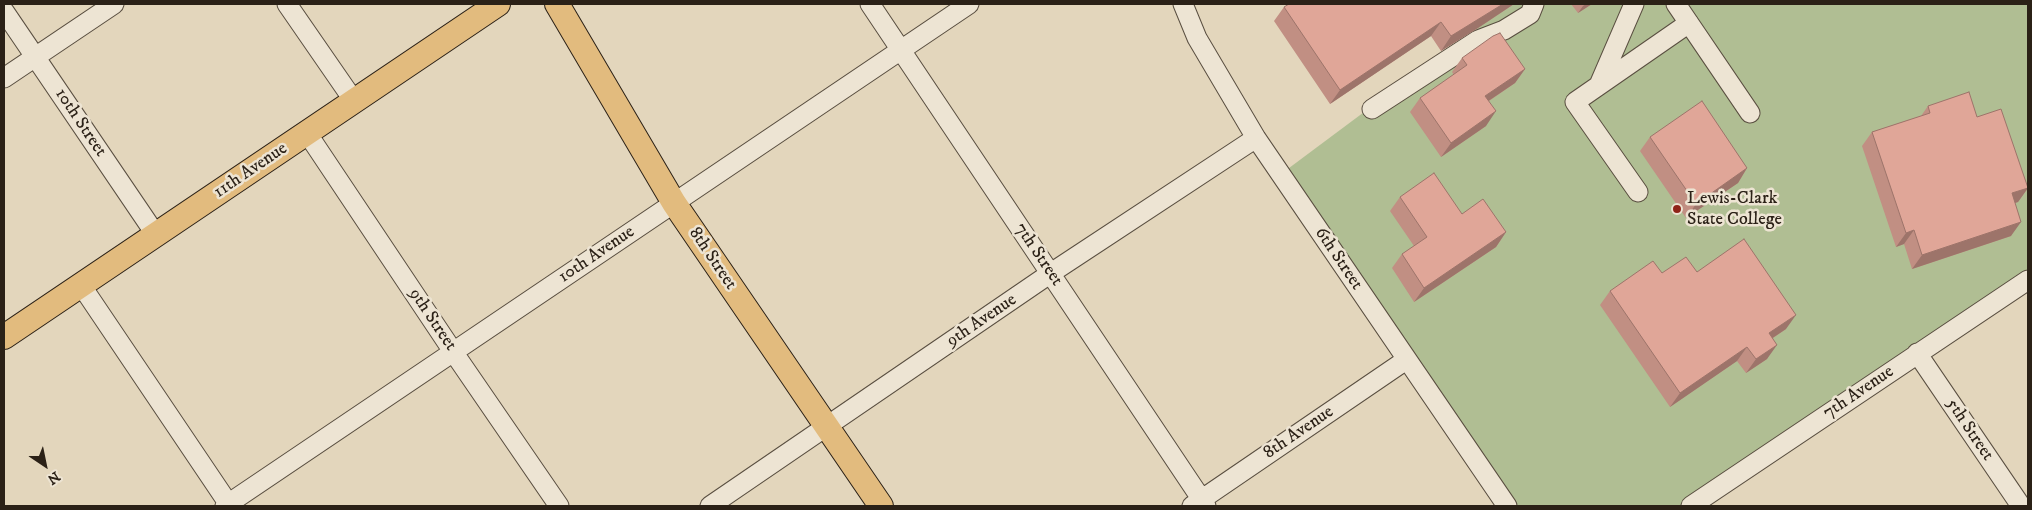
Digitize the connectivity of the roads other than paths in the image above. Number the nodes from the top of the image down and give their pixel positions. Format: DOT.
graph roads {
  1 [pos="114,4"];
  2 [pos="287,4"];
  3 [pos="498,4"];
  4 [pos="557,4"];
  5 [pos="870,4"];
  6 [pos="969,4"];
  7 [pos="1183,4"];
  8 [pos="1534,4"];
  9 [pos="1634,4"];
  10 [pos="1676,4"];
  11 [pos="4,11"];
  12 [pos="1689,23"];
  13 [pos="901,50"];
  14 [pos="35,57"];
  15 [pos="4,78"];
  16 [pos="1599,86"];
  17 [pos="354,101"];
  18 [pos="1372,109"];
  19 [pos="1750,113"];
  20 [pos="307,133"];
  21 [pos="1256,138"];
  22 [pos="1638,192"];
  23 [pos="674,203"];
  24 [pos="156,235"];
  25 [pos="1051,273"];
  26 [pos="2028,280"];
  27 [pos="81,285"];
  28 [pos="4,337"];
  29 [pos="454,352"];
  30 [pos="1917,354"];
  31 [pos="1406,360"];
  32 [pos="826,428"];
  33 [pos="1199,504"];
  34 [pos="227,506"];
  35 [pos="559,506"];
  36 [pos="710,506"];
  37 [pos="881,506"];
  38 [pos="1507,506"];
  39 [pos="1691,506"];
  40 [pos="2021,506"];
  1 -- 14 [label="street"];
  2 -- 17 [label="street"];
  3 -- 17 [label="main road, 11th Avenue"];
  4 -- 23 [label="main road, 8th Street"];
  5 -- 13 [label="street, 7th Street"];
  6 -- 13 [label="street, 10th Avenue"];
  7 -- 21 [label="street, 6th Street"];
  8 -- 18 [label="street"];
  9 -- 16 [label="street"];
  10 -- 12 [label="street"];
  11 -- 14 [label="street, 10th Street"];
  12 -- 16 [label="street"];
  12 -- 19 [label="street"];
  13 -- 23 [label="street, 10th Avenue"];
  13 -- 25 [label="street, 7th Street"];
  14 -- 15 [label="street"];
  14 -- 24 [label="street, 10th Street"];
  16 -- 22 [label="street"];
  17 -- 20 [label="main road, 11th Avenue"];
  20 -- 24 [label="main road, 11th Avenue"];
  20 -- 29 [label="street, 9th Street"];
  21 -- 25 [label="street, 9th Avenue"];
  21 -- 31 [label="street, 6th Street"];
  23 -- 29 [label="street, 10th Avenue"];
  23 -- 32 [label="main road, 8th Street"];
  24 -- 27 [label="main road, 11th Avenue"];
  25 -- 32 [label="street, 9th Avenue"];
  25 -- 33 [label="street, 7th Street"];
  26 -- 30 [label="street, 7th Avenue"];
  27 -- 28 [label="main road, 11th Avenue"];
  27 -- 34 [label="street"];
  29 -- 34 [label="street, 10th Avenue"];
  29 -- 35 [label="street, 9th Street"];
  30 -- 39 [label="street, 7th Avenue"];
  30 -- 40 [label="street, 5th Street"];
  31 -- 33 [label="street, 8th Avenue"];
  31 -- 38 [label="street, 6th Street"];
  32 -- 36 [label="street, 9th Avenue"];
  32 -- 37 [label="main road, 8th Street"];
}
